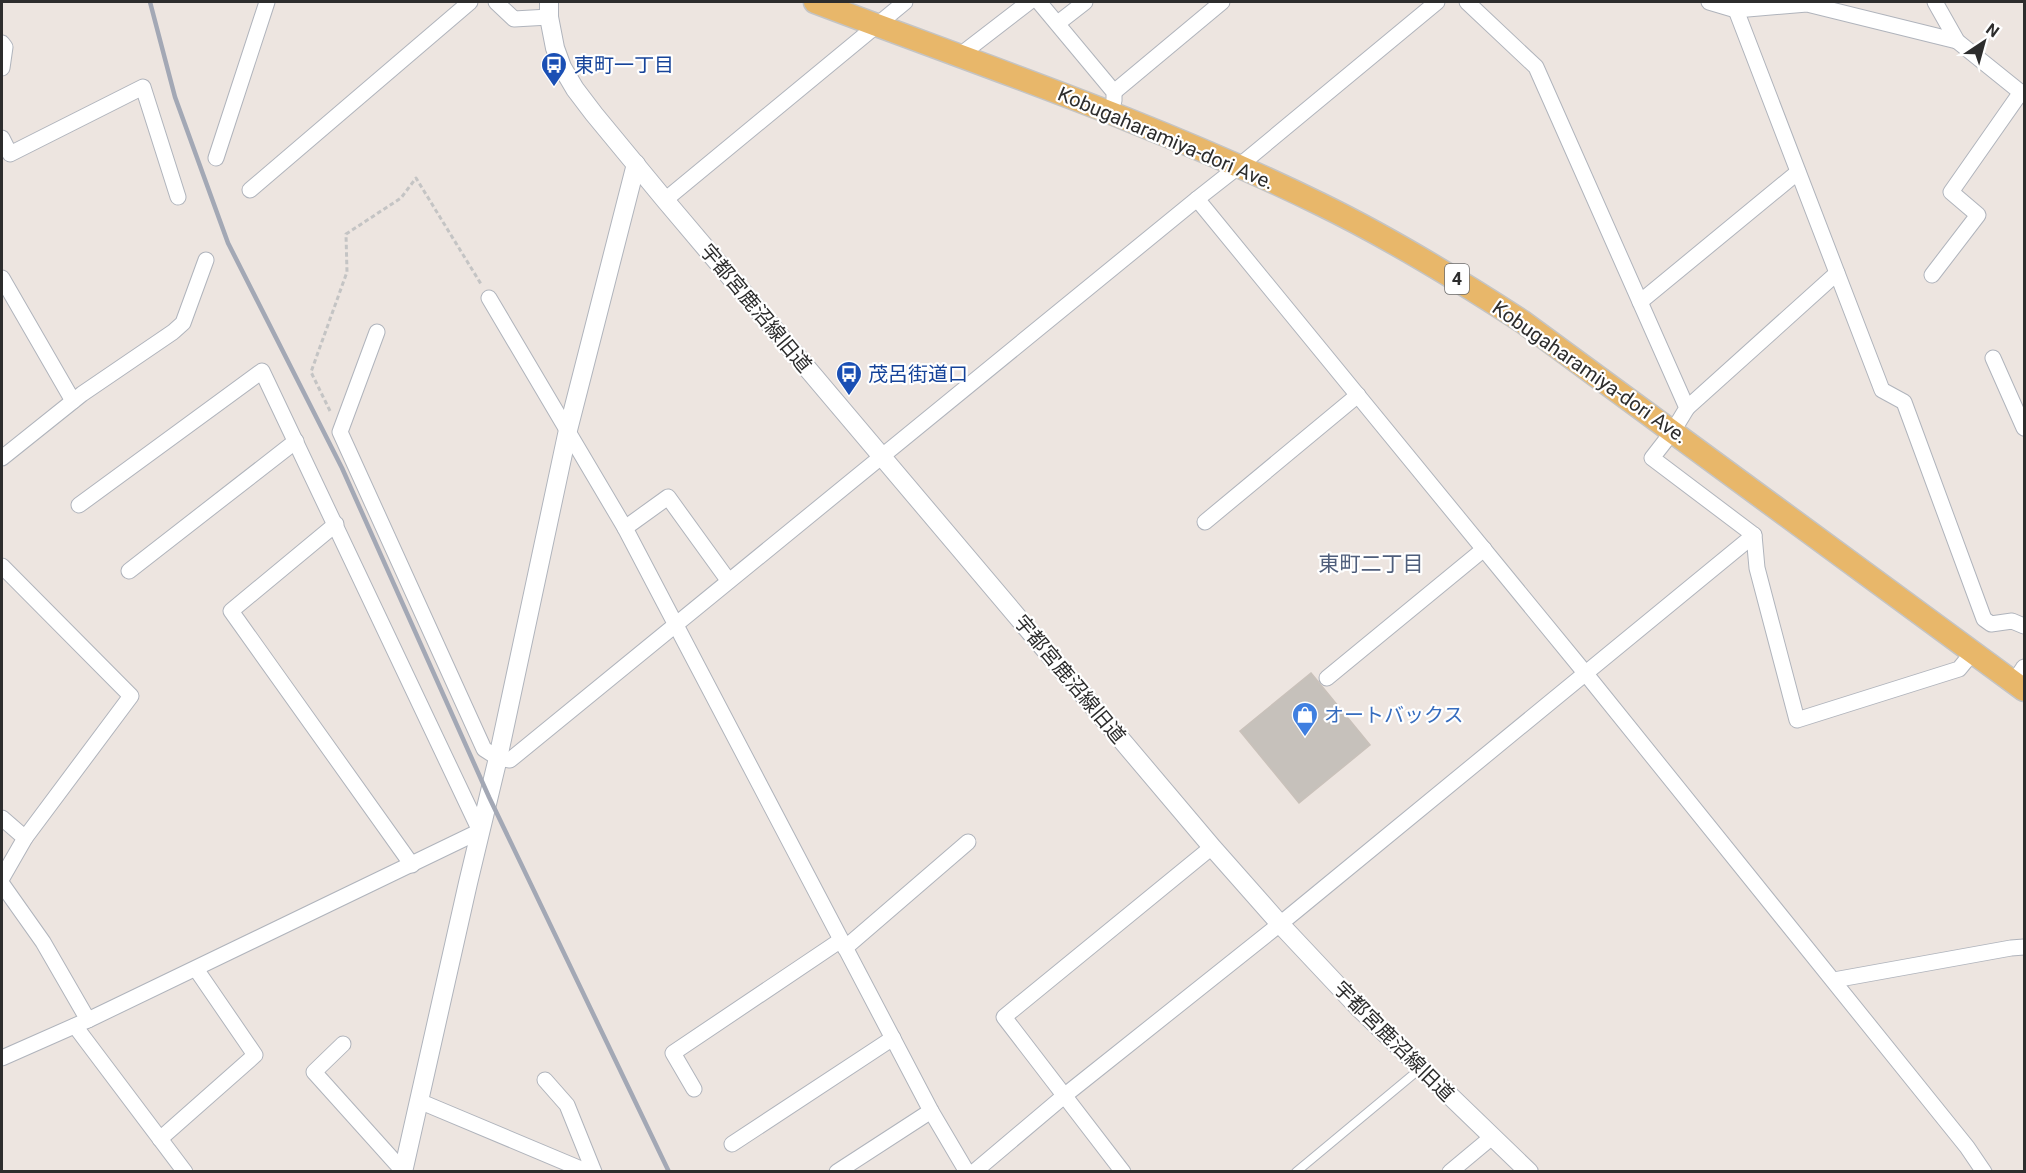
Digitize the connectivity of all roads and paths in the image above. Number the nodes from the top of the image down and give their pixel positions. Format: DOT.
graph roads {
  1 [pos="267,2"];
  2 [pos="470,2"];
  3 [pos="496,2"];
  4 [pos="815,2"];
  5 [pos="905,2"];
  6 [pos="1029,2"];
  7 [pos="1039,2"];
  8 [pos="1085,2"];
  9 [pos="1222,2"];
  10 [pos="1437,2"];
  11 [pos="1467,2"];
  12 [pos="1708,2"];
  13 [pos="1935,2"];
  14 [pos="1806,3"];
  15 [pos="549,9"];
  16 [pos="1736,10"];
  17 [pos="1059,23"];
  18 [pos="877,25"];
  19 [pos="1957,41"];
  20 [pos="2,43"];
  21 [pos="959,56"];
  22 [pos="2,68"];
  23 [pos="1114,92"];
  24 [pos="2023,93"];
  25 [pos="1114,114"];
  26 [pos="2,138"];
  27 [pos="216,158"];
  28 [pos="636,164"];
  29 [pos="1239,166"];
  30 [pos="1798,172"];
  31 [pos="250,190"];
  32 [pos="178,197"];
  33 [pos="1197,199"];
  34 [pos="665,200"];
  35 [pos="206,260"];
  36 [pos="1837,273"];
  37 [pos="1932,275"];
  38 [pos="2,278"];
  39 [pos="489,298"];
  40 [pos="1640,302"];
  41 [pos="377,332"];
  42 [pos="1993,358"];
  43 [pos="1358,395"];
  44 [pos="73,401"];
  45 [pos="1687,408"];
  46 [pos="2023,418"];
  47 [pos="567,430"];
  48 [pos="1673,431"];
  49 [pos="340,432"];
  50 [pos="296,441"];
  51 [pos="882,457"];
  52 [pos="2,458"];
  53 [pos="79,506"];
  54 [pos="1205,522"];
  55 [pos="336,524"];
  56 [pos="625,528"];
  57 [pos="1754,535"];
  58 [pos="1484,549"];
  59 [pos="2,566"];
  60 [pos="129,571"];
  61 [pos="728,580"];
  62 [pos="677,625"];
  63 [pos="2025,626"];
  64 [pos="1973,652"];
  65 [pos="1586,674"];
  66 [pos="1327,678"];
  67 [pos="2021,680"];
  68 [pos="498,758"];
  69 [pos="2,818"];
  70 [pos="480,831"];
  71 [pos="25,838"];
  72 [pos="968,842"];
  73 [pos="1212,847"];
  74 [pos="412,865"];
  75 [pos="2,878"];
  76 [pos="2,884"];
  77 [pos="1280,924"];
  78 [pos="844,944"];
  79 [pos="2025,947"];
  80 [pos="196,969"];
  81 [pos="1834,980"];
  82 [pos="81,1023"];
  83 [pos="893,1038"];
  84 [pos="343,1044"];
  85 [pos="2,1058"];
  86 [pos="1421,1068"];
  87 [pos="545,1080"];
  88 [pos="694,1089"];
  89 [pos="1064,1096"];
  90 [pos="419,1101"];
  91 [pos="931,1111"];
  92 [pos="1492,1137"];
  93 [pos="160,1139"];
  94 [pos="732,1144"];
  95 [pos="403,1171"];
  96 [pos="184,1172"];
  97 [pos="588,1172"];
  98 [pos="594,1172"];
  99 [pos="837,1172"];
  100 [pos="967,1172"];
  101 [pos="974,1172"];
  102 [pos="1123,1172"];
  103 [pos="1296,1172"];
  104 [pos="1450,1172"];
  105 [pos="1529,1172"];
  106 [pos="1984,1172"];
  1 -- 27 [label="street"];
  2 -- 31 [label="street"];
  3 -- 15 [label="street"];
  4 -- 18 [label="main road, Kobugaharamiya-dori Ave. / 4"];
  5 -- 18 [label="street"];
  6 -- 21 [label="street"];
  7 -- 17 [label="street"];
  8 -- 17 [label="street"];
  9 -- 23 [label="street"];
  10 -- 29 [label="street"];
  11 -- 40 [label="street"];
  12 -- 16 [label="street"];
  13 -- 19 [label="street"];
  14 -- 16 [label="street"];
  14 -- 19 [label="street"];
  15 -- 28 [label="street, 宇都宮鹿沼線旧道"];
  16 -- 30 [label="street"];
  17 -- 23 [label="street"];
  18 -- 21 [label="main road, Kobugaharamiya-dori Ave. / 4"];
  18 -- 34 [label="street"];
  19 -- 24 [label="street"];
  20 -- 22 [label="street"];
  21 -- 25 [label="main road, Kobugaharamiya-dori Ave. / 4"];
  23 -- 25 [label="street"];
  24 -- 37 [label="street"];
  25 -- 29 [label="main road, Kobugaharamiya-dori Ave. / 4"];
  26 -- 32 [label="street"];
  28 -- 34 [label="street, 宇都宮鹿沼線旧道"];
  28 -- 47 [label="street"];
  29 -- 33 [label="street"];
  29 -- 48 [label="main road, Kobugaharamiya-dori Ave. / 4"];
  30 -- 36 [label="street"];
  30 -- 40 [label="street"];
  33 -- 43 [label="street"];
  33 -- 51 [label="street"];
  34 -- 51 [label="street, 宇都宮鹿沼線旧道"];
  35 -- 44 [label="street"];
  36 -- 45 [label="street"];
  36 -- 63 [label="street"];
  38 -- 44 [label="street"];
  39 -- 47 [label="street"];
  39 -- 49 [label="path"];
  40 -- 45 [label="street"];
  41 -- 49 [label="street"];
  42 -- 46 [label="street"];
  43 -- 54 [label="street"];
  43 -- 58 [label="street"];
  44 -- 52 [label="street"];
  45 -- 48 [label="street"];
  47 -- 56 [label="street"];
  47 -- 68 [label="street"];
  48 -- 57 [label="street"];
  48 -- 64 [label="main road, Kobugaharamiya-dori Ave. / 4"];
  49 -- 68 [label="street"];
  50 -- 53 [label="street"];
  50 -- 55 [label="street"];
  50 -- 60 [label="street"];
  51 -- 61 [label="street"];
  51 -- 73 [label="street, 宇都宮鹿沼線旧道"];
  55 -- 70 [label="street"];
  55 -- 74 [label="street"];
  56 -- 61 [label="street"];
  56 -- 62 [label="street"];
  57 -- 64 [label="street"];
  57 -- 65 [label="street"];
  58 -- 65 [label="street"];
  58 -- 66 [label="street"];
  59 -- 71 [label="street"];
  61 -- 62 [label="street"];
  62 -- 68 [label="street"];
  62 -- 78 [label="street"];
  64 -- 67 [label="main road, Kobugaharamiya-dori Ave. / 4"];
  65 -- 77 [label="street"];
  65 -- 81 [label="street"];
  68 -- 70 [label="street"];
  69 -- 71 [label="street"];
  70 -- 74 [label="street"];
  70 -- 90 [label="street"];
  71 -- 75 [label="street"];
  72 -- 78 [label="street"];
  73 -- 77 [label="street, 宇都宮鹿沼線旧道"];
  73 -- 89 [label="street"];
  74 -- 80 [label="street"];
  76 -- 82 [label="street"];
  77 -- 86 [label="street, 宇都宮鹿沼線旧道"];
  77 -- 89 [label="street"];
  78 -- 83 [label="street"];
  78 -- 88 [label="street"];
  79 -- 81 [label="street"];
  80 -- 82 [label="street"];
  80 -- 93 [label="street"];
  81 -- 106 [label="street"];
  82 -- 85 [label="street"];
  82 -- 93 [label="street"];
  83 -- 91 [label="street"];
  83 -- 94 [label="street"];
  84 -- 95 [label="street"];
  86 -- 92 [label="street, 宇都宮鹿沼線旧道"];
  86 -- 103 [label="lane"];
  87 -- 98 [label="street"];
  89 -- 101 [label="street"];
  89 -- 102 [label="street"];
  90 -- 95 [label="street"];
  90 -- 97 [label="street"];
  91 -- 99 [label="street"];
  91 -- 100 [label="street"];
  92 -- 104 [label="street"];
  92 -- 105 [label="street, 宇都宮鹿沼線旧道"];
  93 -- 96 [label="street"];
}
